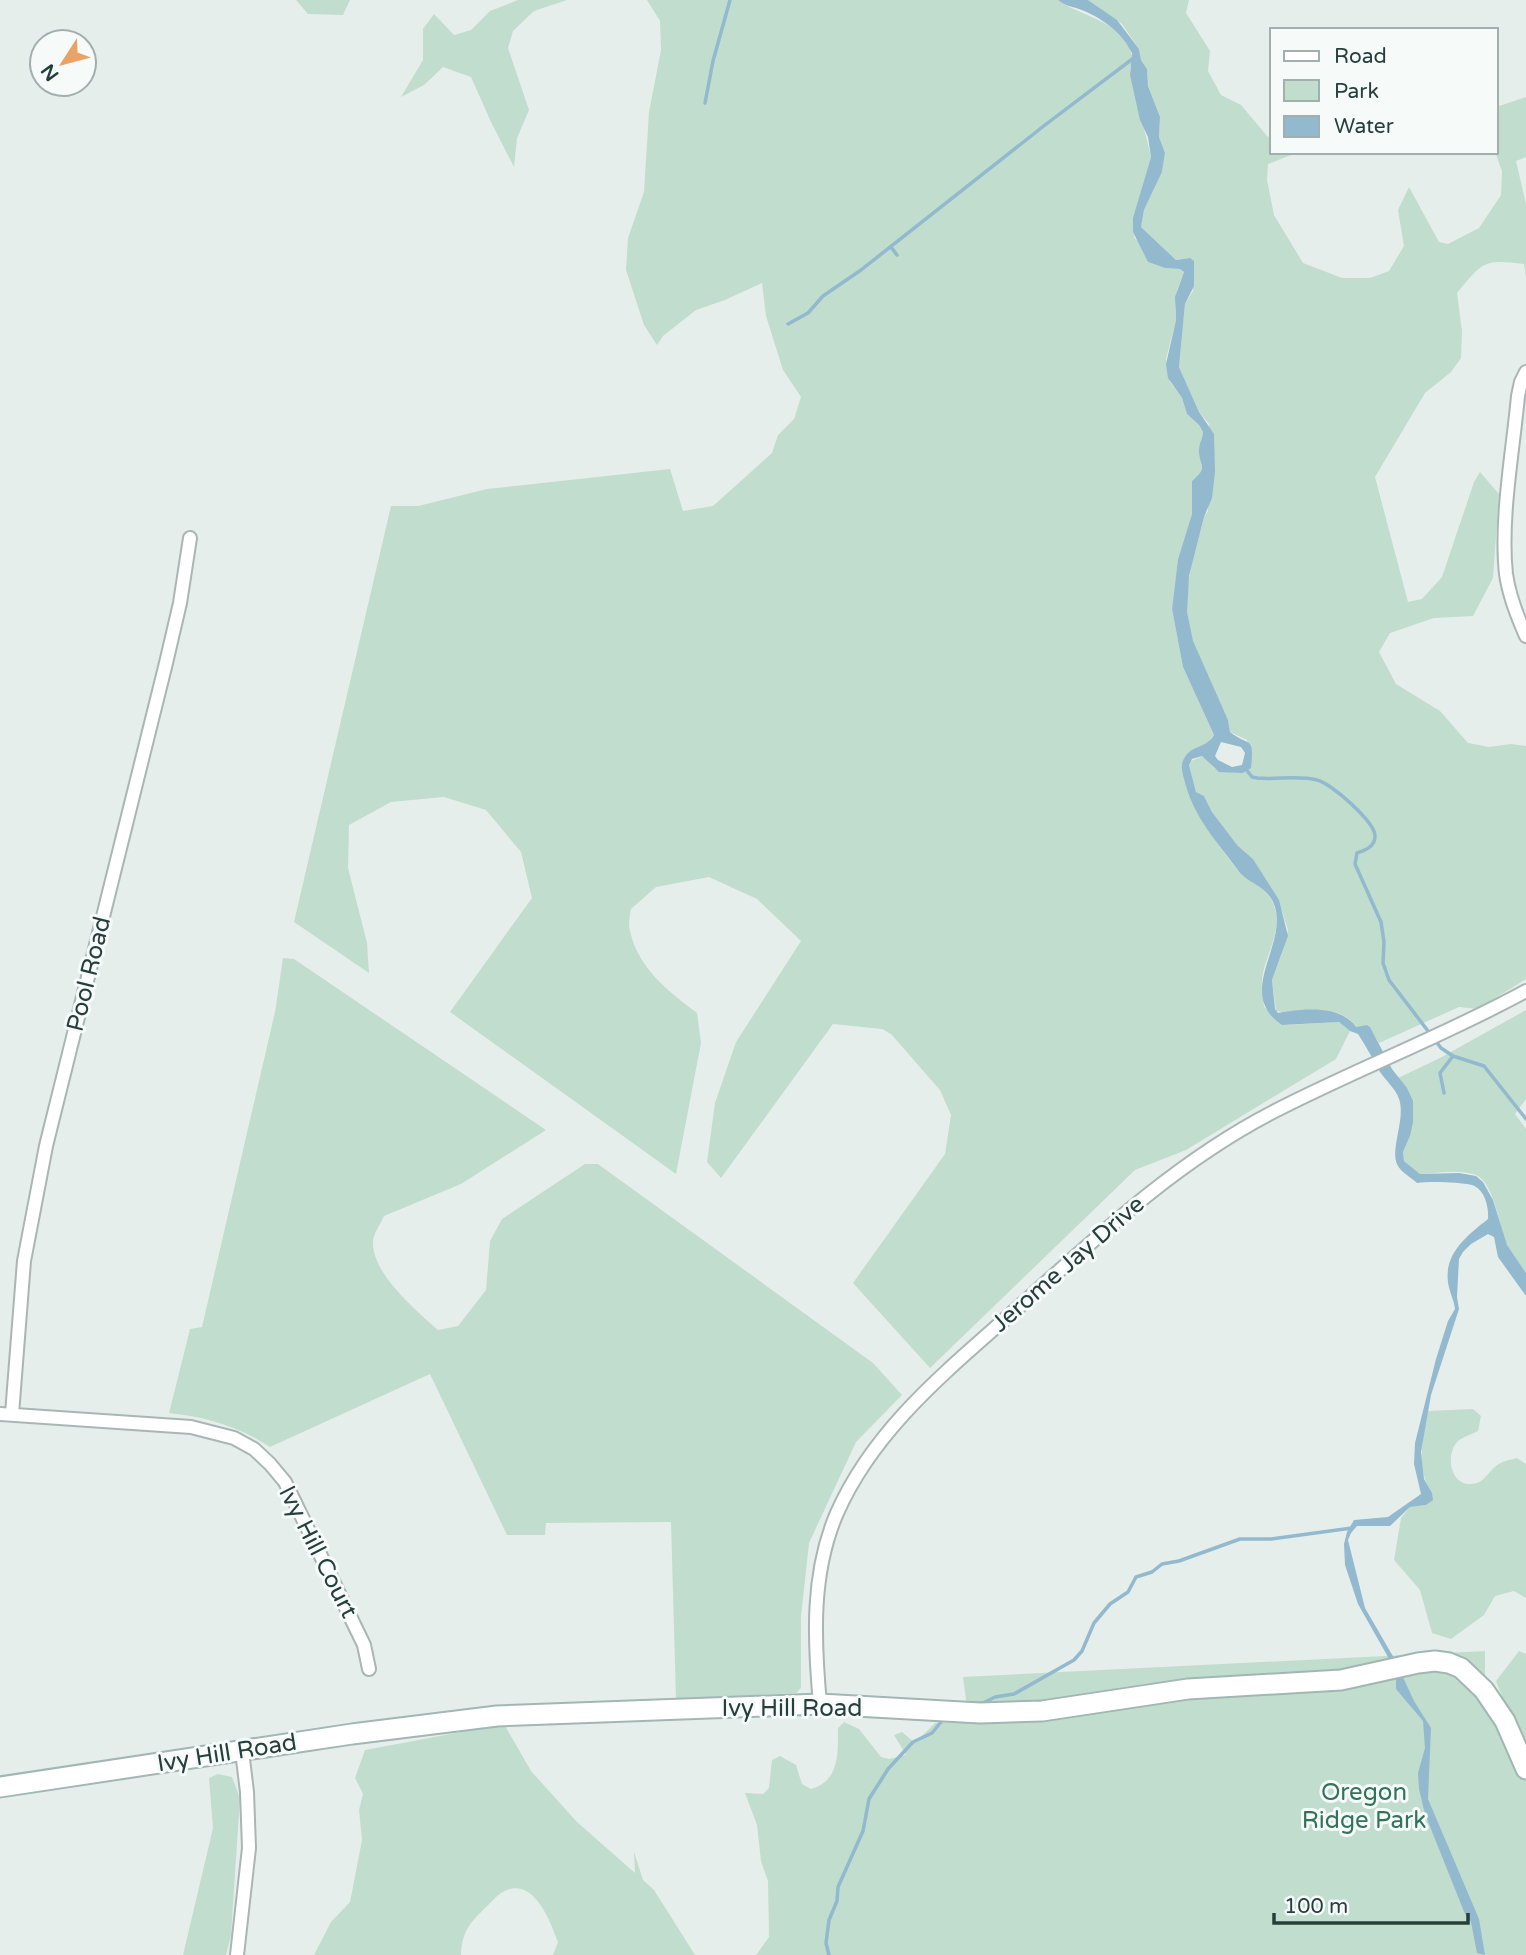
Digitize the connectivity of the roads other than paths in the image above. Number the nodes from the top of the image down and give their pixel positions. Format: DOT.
graph roads {
  1 [pos="1526,372"];
  2 [pos="190,538"];
  3 [pos="1526,636"];
  4 [pos="1526,992"];
  5 [pos="6,1414"];
  6 [pos="369,1669"];
  7 [pos="820,1704"];
  8 [pos="242,1751"];
  9 [pos="1526,1769"];
  10 [pos="0,1787"];
  11 [pos="237,1955"];
  1 -- 3 [label="street"];
  2 -- 5 [label="street, Pool Road"];
  4 -- 7 [label="street, Jerome Jay Drive"];
  5 -- 6 [label="street, Ivy Hill Court"];
  7 -- 8 [label="street, Ivy Hill Road"];
  7 -- 9 [label="street, Ivy Hill Road"];
  8 -- 10 [label="street, Ivy Hill Road"];
  8 -- 11 [label="street"];
}
